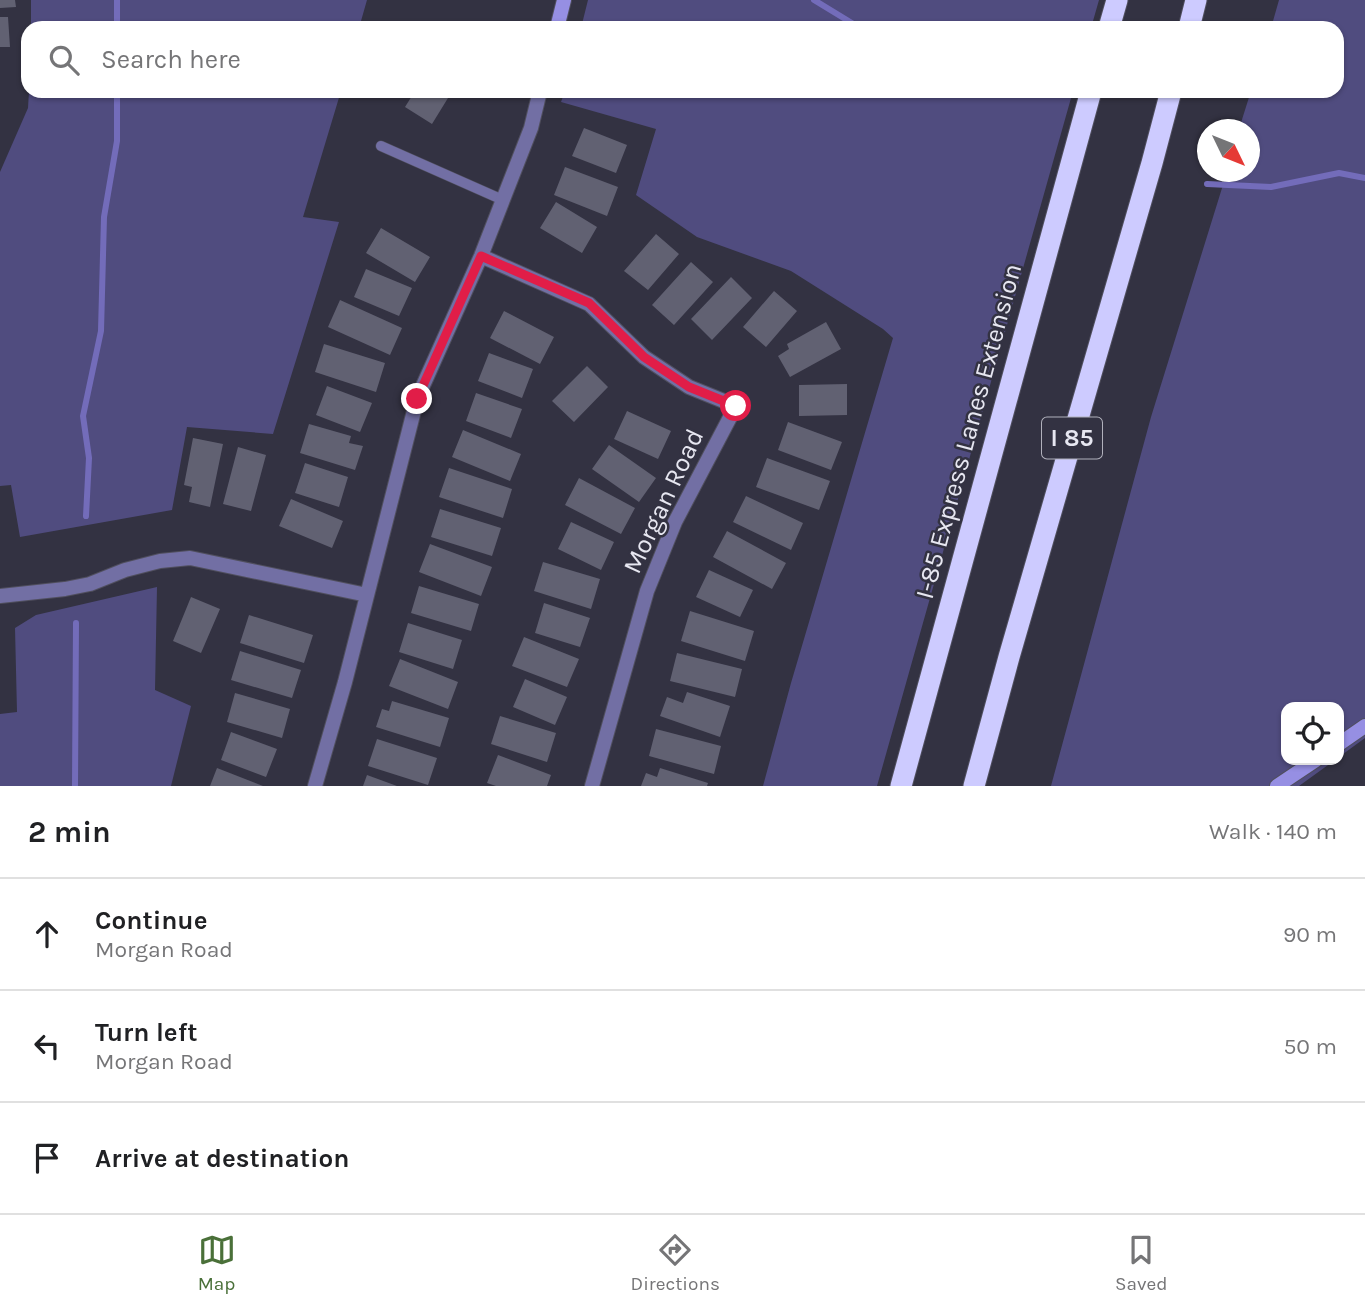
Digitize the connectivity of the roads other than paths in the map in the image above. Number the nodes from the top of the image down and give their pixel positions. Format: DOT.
graph roads {
  1 [pos="564,0"];
  2 [pos="1117,0"];
  3 [pos="1196,0"];
  4 [pos="558,21"];
  5 [pos="1111,21"];
  6 [pos="1190,21"];
  7 [pos="538,98"];
  8 [pos="1089,98"];
  9 [pos="1169,98"];
  10 [pos="381,146"];
  11 [pos="503,200"];
  12 [pos="481,256"];
  13 [pos="367,595"];
  14 [pos="0,596"];
  15 [pos="1365,726"];
  16 [pos="1344,741"];
  17 [pos="1308,765"];
  18 [pos="314,786"];
  19 [pos="592,786"];
  20 [pos="901,786"];
  21 [pos="974,786"];
  22 [pos="1277,786"];
  1 -- 4 [label="street"];
  2 -- 5 [label="highway"];
  3 -- 6 [label="highway"];
  7 -- 11 [label="street"];
  8 -- 20 [label="highway, I-85 Express Lanes Extension"];
  9 -- 21 [label="highway, I 85"];
  10 -- 11 [label="lane"];
  11 -- 12 [label="street"];
  12 -- 13 [label="street"];
  12 -- 19 [label="street, Morgan Road"];
  13 -- 14 [label="street"];
  13 -- 18 [label="street"];
  15 -- 16 [label="street"];
  17 -- 22 [label="street"];
}
